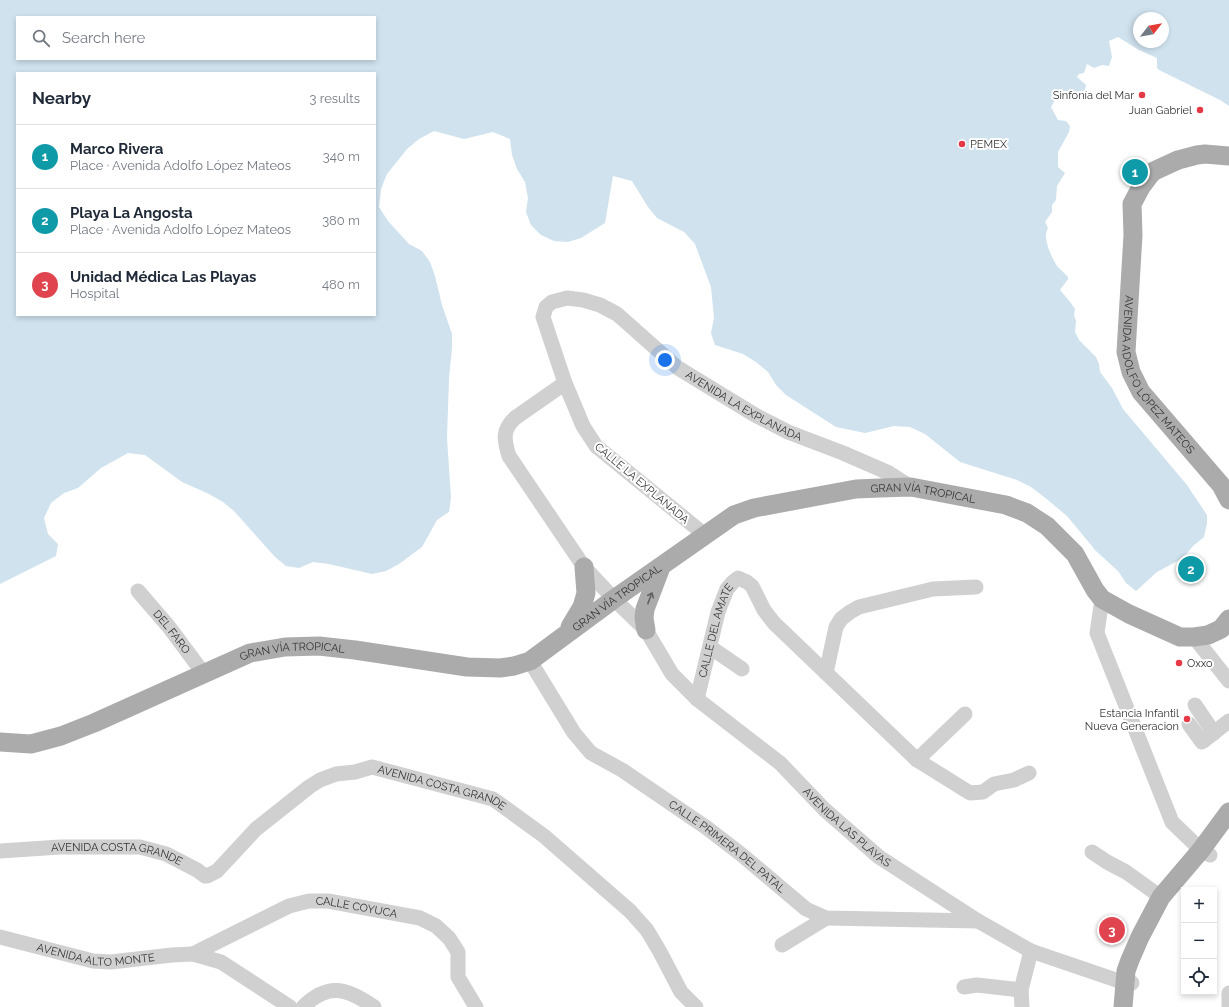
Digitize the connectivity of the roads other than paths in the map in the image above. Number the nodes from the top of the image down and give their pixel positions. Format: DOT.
graph roads {
  1 [pos="1229,156"];
  2 [pos="1229,169"];
  3 [pos="1133,235"];
  4 [pos="565,383"];
  5 [pos="911,487"];
  6 [pos="1229,500"];
  7 [pos="705,535"];
  8 [pos="584,567"];
  9 [pos="661,567"];
  10 [pos="976,587"];
  11 [pos="138,591"];
  12 [pos="614,599"];
  13 [pos="1102,599"];
  14 [pos="1229,619"];
  15 [pos="646,630"];
  16 [pos="565,635"];
  17 [pos="1194,637"];
  18 [pos="710,647"];
  19 [pos="530,661"];
  20 [pos="742,669"];
  21 [pos="826,673"];
  22 [pos="204,674"];
  23 [pos="1229,681"];
  24 [pos="697,699"];
  25 [pos="1195,705"];
  26 [pos="965,714"];
  27 [pos="1229,722"];
  28 [pos="1189,724"];
  29 [pos="1214,733"];
  30 [pos="0,742"];
  31 [pos="917,760"];
  32 [pos="1029,773"];
  33 [pos="1229,812"];
  34 [pos="1229,830"];
  35 [pos="0,851"];
  36 [pos="1092,852"];
  37 [pos="1205,853"];
  38 [pos="1161,896"];
  39 [pos="826,918"];
  40 [pos="978,921"];
  41 [pos="0,937"];
  42 [pos="782,945"];
  43 [pos="1031,951"];
  44 [pos="193,954"];
  45 [pos="1128,983"];
  46 [pos="964,987"];
  47 [pos="1021,990"];
  48 [pos="1229,993"];
  49 [pos="1229,1005"];
  50 [pos="290,1007"];
  51 [pos="303,1007"];
  52 [pos="374,1007"];
  53 [pos="476,1007"];
  54 [pos="696,1007"];
  55 [pos="1022,1007"];
  56 [pos="1123,1007"];
  57 [pos="1132,1007"];
  1 -- 3 [label="main road, AVENIDA ADOLFO LÓPEZ MATEOS"];
  2 -- 3 [label="main road, AVENIDA ADOLFO LÓPEZ MATEOS"];
  3 -- 6 [label="main road, AVENIDA ADOLFO LÓPEZ MATEOS"];
  4 -- 5 [label="street, AVENIDA LA EXPLANADA"];
  4 -- 7 [label="street, CALLE LA EXPLANADA"];
  4 -- 8 [label="street"];
  5 -- 7 [label="main road, GRAN VÍA TROPICAL"];
  5 -- 13 [label="main road, GRAN VÍA TROPICAL"];
  7 -- 9 [label="main road, GRAN VÍA TROPICAL"];
  8 -- 12 [label="street"];
  8 -- 16 [label="main road"];
  9 -- 12 [label="main road, GRAN VÍA TROPICAL"];
  15 -- 9 [label="main road, one-way"];
  10 -- 21 [label="street"];
  11 -- 22 [label="street, DEL FARO"];
  12 -- 15 [label="street, AVENIDA LAS PLAYAS"];
  12 -- 16 [label="main road, GRAN VÍA TROPICAL"];
  13 -- 17 [label="main road, GRAN VÍA TROPICAL"];
  13 -- 37 [label="street"];
  14 -- 17 [label="main road"];
  15 -- 24 [label="street, AVENIDA LAS PLAYAS"];
  16 -- 19 [label="main road, GRAN VÍA TROPICAL"];
  17 -- 23 [label="street"];
  18 -- 20 [label="street"];
  18 -- 21 [label="street, CALLE DEL AMATE"];
  18 -- 24 [label="street, CALLE DEL AMATE"];
  19 -- 22 [label="main road, GRAN VÍA TROPICAL"];
  19 -- 39 [label="street, CALLE PRIMERA DEL PATAL"];
  21 -- 31 [label="street, CALLE DEL AMATE"];
  22 -- 30 [label="main road, GRAN VÍA TROPICAL"];
  24 -- 40 [label="street, AVENIDA LAS PLAYAS"];
  25 -- 29 [label="street"];
  26 -- 31 [label="street"];
  27 -- 29 [label="street"];
  28 -- 29 [label="street"];
  31 -- 32 [label="street, CALLE DEL AMATE"];
  33 -- 37 [label="main road"];
  34 -- 37 [label="main road"];
  35 -- 54 [label="street, AVENIDA COSTA GRANDE"];
  36 -- 38 [label="street"];
  37 -- 38 [label="main road"];
  37 -- 45 [label="main road"];
  38 -- 45 [label="main road"];
  39 -- 40 [label="street, CALLE PRIMERA DEL PATAL"];
  39 -- 42 [label="street"];
  40 -- 43 [label="street, AVENIDA LAS PLAYAS"];
  41 -- 44 [label="street, AVENIDA ALTO MONTE"];
  43 -- 45 [label="street, AVENIDA LAS PLAYAS"];
  43 -- 47 [label="street"];
  44 -- 50 [label="street"];
  44 -- 53 [label="street, CALLE COYUCA"];
  45 -- 56 [label="main road"];
  45 -- 57 [label="main road"];
  46 -- 47 [label="street"];
  47 -- 55 [label="street"];
  48 -- 49 [label="street"];
  51 -- 52 [label="street"];
}
